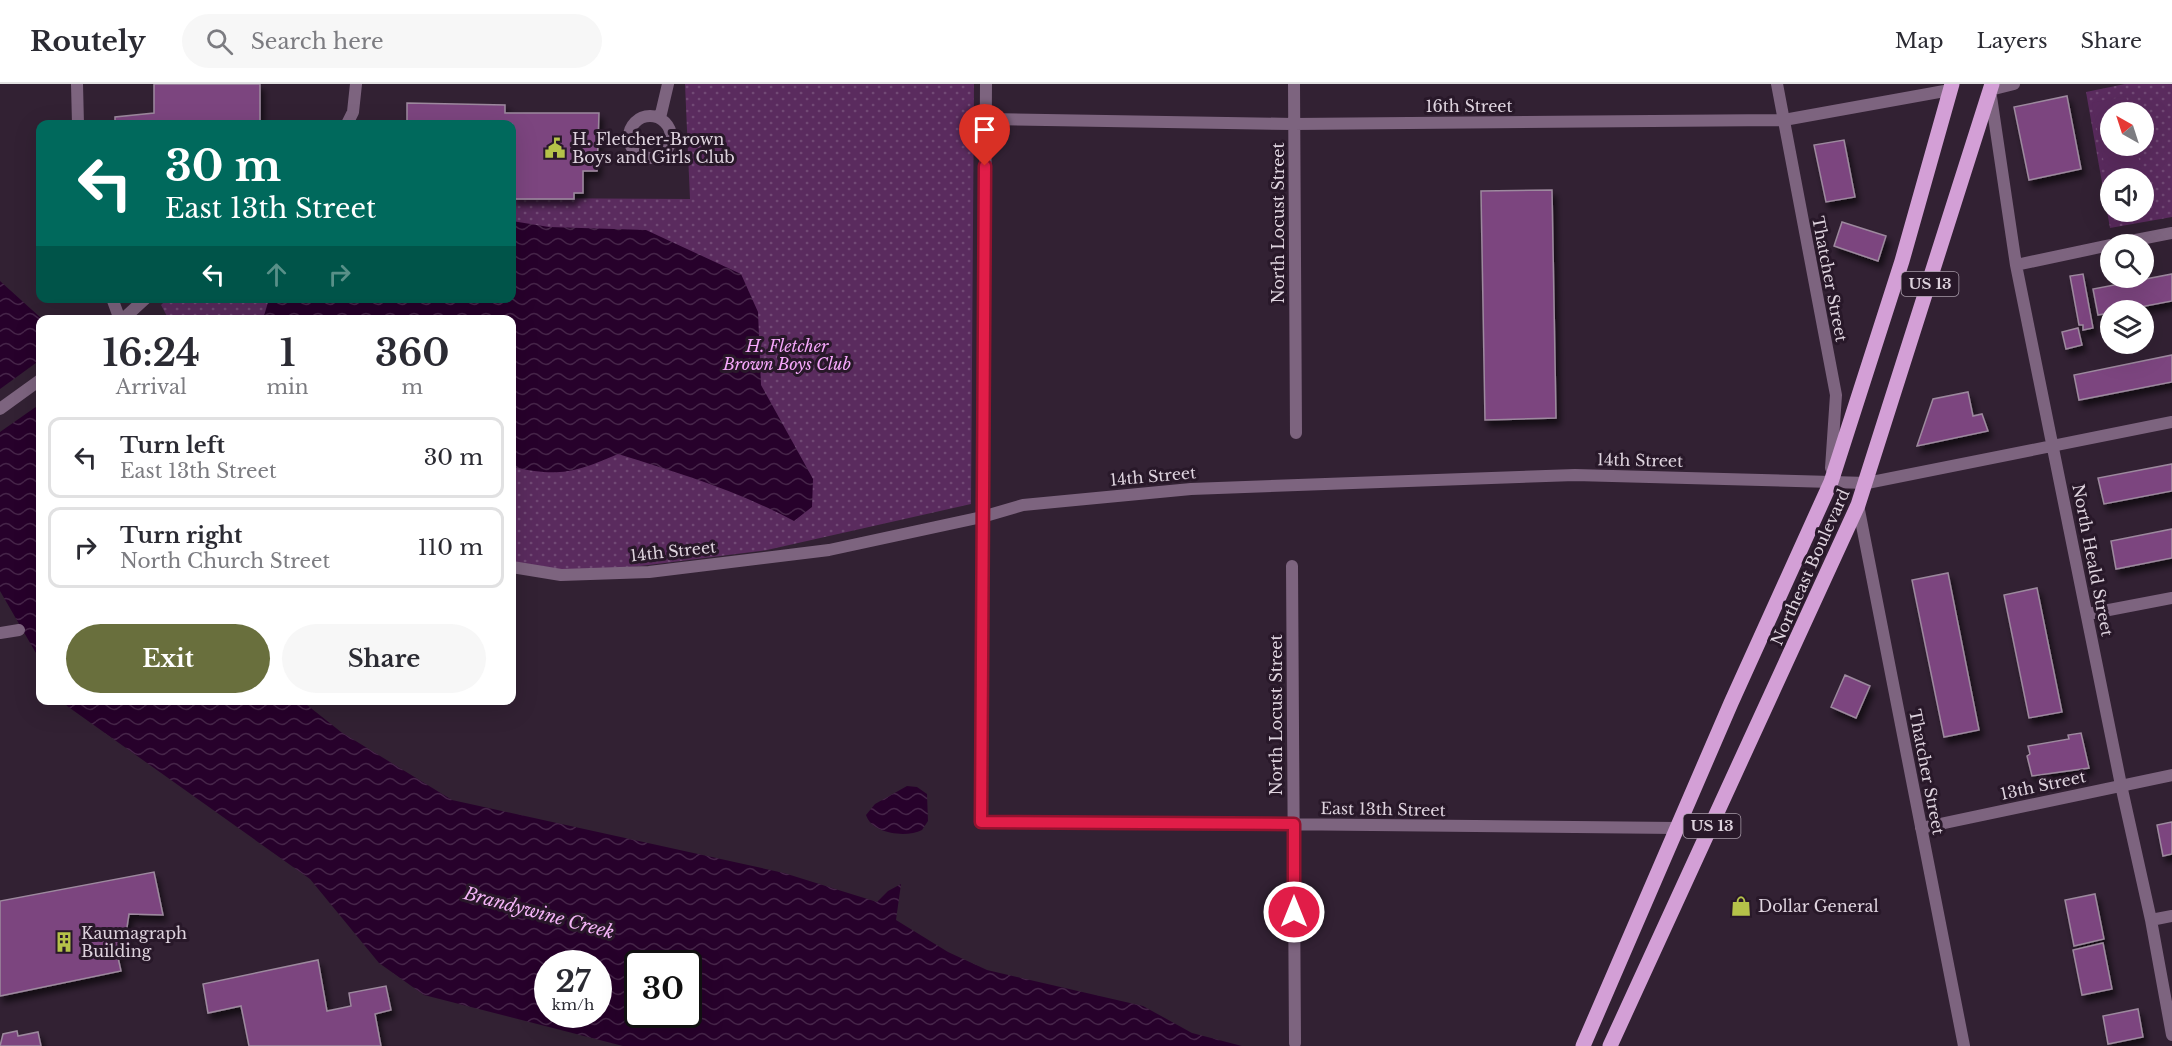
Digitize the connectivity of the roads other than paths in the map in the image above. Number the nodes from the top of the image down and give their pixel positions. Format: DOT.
graph roads {
  1 [pos="77,84"];
  2 [pos="356,84"];
  3 [pos="668,84"];
  4 [pos="986,84"];
  5 [pos="1294,84"];
  6 [pos="1777,84"];
  7 [pos="2014,84"];
  8 [pos="1988,86"];
  9 [pos="1951,87"];
  10 [pos="660,118"];
  11 [pos="986,119"];
  12 [pos="78,120"];
  13 [pos="349,120"];
  14 [pos="1784,120"];
  15 [pos="1293,124"];
  16 [pos="2172,233"];
  17 [pos="2154,236"];
  18 [pos="2100,247"];
  19 [pos="2016,265"];
  20 [pos="140,303"];
  21 [pos="127,315"];
  22 [pos="36,383"];
  23 [pos="0,409"];
  24 [pos="2172,422"];
  25 [pos="1296,433"];
  26 [pos="2053,445"];
  27 [pos="1831,482"];
  28 [pos="1867,483"];
  29 [pos="1858,505"];
  30 [pos="982,517"];
  31 [pos="1292,566"];
  32 [pos="516,568"];
  33 [pos="2172,598"];
  34 [pos="2088,614"];
  35 [pos="19,630"];
  36 [pos="0,633"];
  37 [pos="2172,776"];
  38 [pos="2121,785"];
  39 [pos="1294,824"];
  40 [pos="1677,828"];
  41 [pos="1921,828"];
  42 [pos="2172,916"];
  43 [pos="2151,920"];
  44 [pos="2169,996"];
  45 [pos="2172,1035"];
  46 [pos="1295,1043"];
  47 [pos="1583,1046"];
  48 [pos="1610,1046"];
  49 [pos="1964,1046"];
  1 -- 12 [label="street"];
  2 -- 13 [label="street"];
  3 -- 10 [label="street"];
  4 -- 11 [label="street"];
  5 -- 15 [label="street, North Locust Street"];
  6 -- 14 [label="street, Thatcher Street"];
  7 -- 8 [label="street"];
  8 -- 19 [label="street, North Heald Street"];
  8 -- 28 [label="main road, Northeast Boulevard / US 13"];
  9 -- 14 [label="street, 16th Street"];
  9 -- 27 [label="main road, Northeast Boulevard / US 13"];
  11 -- 15 [label="street, 16th Street"];
  11 -- 30 [label="street"];
  14 -- 15 [label="street, 16th Street"];
  14 -- 27 [label="street, Thatcher Street"];
  15 -- 25 [label="street, North Locust Street"];
  16 -- 17 [label="street"];
  18 -- 19 [label="street"];
  19 -- 26 [label="street, North Heald Street"];
  20 -- 21 [label="street"];
  22 -- 23 [label="street"];
  24 -- 26 [label="street, 14th Street"];
  26 -- 28 [label="street, 14th Street"];
  26 -- 34 [label="street, North Heald Street"];
  27 -- 28 [label="street, 14th Street"];
  27 -- 30 [label="street, 14th Street"];
  27 -- 40 [label="main road, Northeast Boulevard / US 13"];
  28 -- 29 [label="main road, Northeast Boulevard / US 13"];
  29 -- 41 [label="street, Thatcher Street"];
  29 -- 48 [label="main road, Northeast Boulevard / US 13"];
  30 -- 32 [label="street, 14th Street"];
  30 -- 39 [label="street, East 13th Street"];
  31 -- 39 [label="street, North Locust Street"];
  33 -- 34 [label="street"];
  34 -- 38 [label="street, North Heald Street"];
  35 -- 36 [label="street"];
  37 -- 38 [label="street, 13th Street"];
  38 -- 41 [label="street, 13th Street"];
  38 -- 43 [label="street, North Heald Street"];
  39 -- 40 [label="street, East 13th Street"];
  39 -- 46 [label="street, North Locust Street"];
  40 -- 47 [label="main road, Northeast Boulevard / US 13"];
  41 -- 49 [label="street, Thatcher Street"];
  42 -- 43 [label="street"];
  43 -- 44 [label="street, North Heald Street"];
  44 -- 45 [label="street, North Heald Street"];
}
